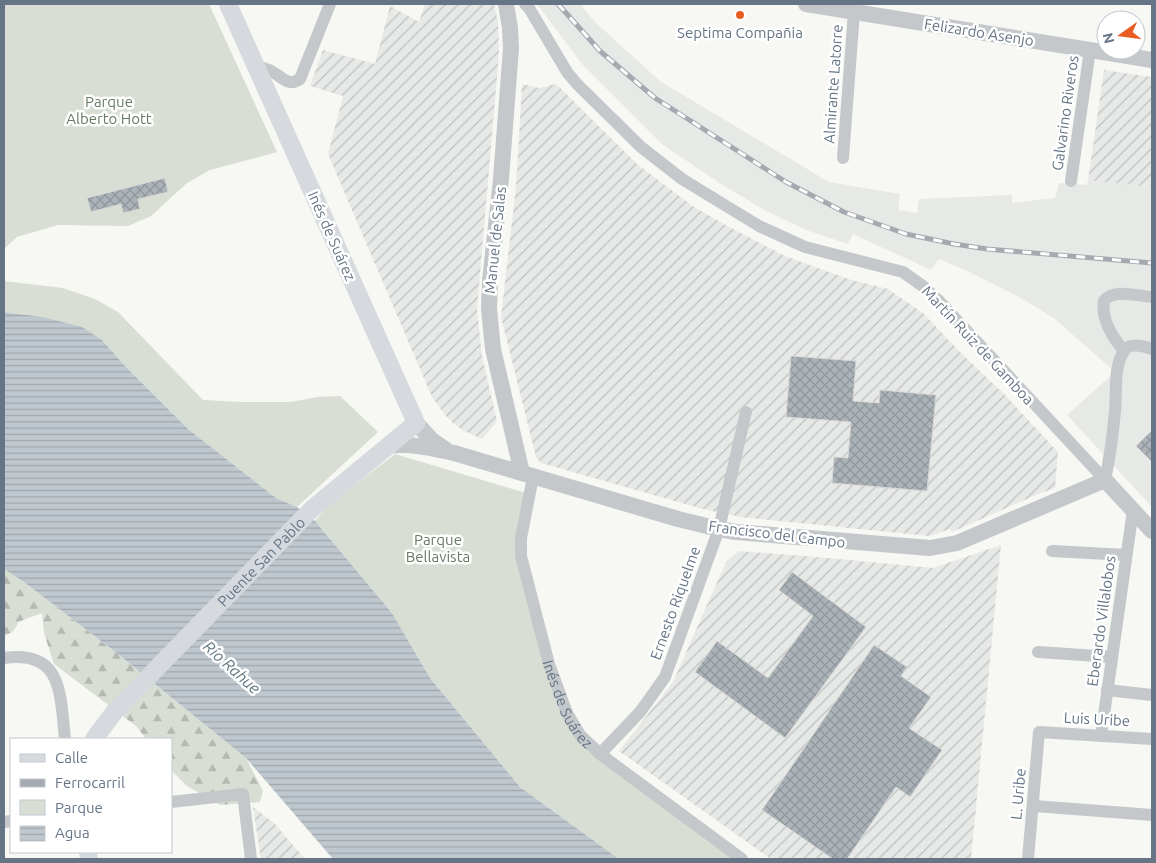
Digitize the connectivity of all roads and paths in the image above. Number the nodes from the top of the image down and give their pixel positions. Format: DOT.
graph roads {
  1 [pos="228,4"];
  2 [pos="330,4"];
  3 [pos="506,4"];
  4 [pos="525,4"];
  5 [pos="806,4"];
  6 [pos="854,12"];
  7 [pos="1090,50"];
  8 [pos="1152,60"];
  9 [pos="257,67"];
  10 [pos="843,158"];
  11 [pos="1071,181"];
  12 [pos="1152,297"];
  13 [pos="1152,349"];
  14 [pos="1124,350"];
  15 [pos="746,412"];
  16 [pos="416,423"];
  17 [pos="387,446"];
  18 [pos="454,453"];
  19 [pos="527,475"];
  20 [pos="1105,480"];
  21 [pos="1133,510"];
  22 [pos="719,529"];
  23 [pos="1152,531"];
  24 [pos="1052,551"];
  25 [pos="1126,555"];
  26 [pos="1038,652"];
  27 [pos="1112,657"];
  28 [pos="4,658"];
  29 [pos="1107,690"];
  30 [pos="1152,695"];
  31 [pos="1040,732"];
  32 [pos="1101,736"];
  33 [pos="65,738"];
  34 [pos="95,738"];
  35 [pos="1152,738"];
  36 [pos="600,754"];
  37 [pos="172,802"];
  38 [pos="1034,806"];
  39 [pos="1152,815"];
  40 [pos="251,859"];
  41 [pos="742,859"];
  42 [pos="1028,859"];
  1 -- 9 [label="main road, Inés de Suárez"];
  2 -- 9 [label="street"];
  3 -- 19 [label="street, Manuel de Salas"];
  4 -- 20 [label="street, Martín Ruiz de Gamboa"];
  5 -- 6 [label="street, Felizardo Asenjo"];
  6 -- 7 [label="street, Felizardo Asenjo"];
  6 -- 10 [label="street, Almirante Latorre"];
  7 -- 8 [label="street, Felizardo Asenjo"];
  7 -- 11 [label="street, Galvarino Riveros"];
  9 -- 16 [label="main road, Inés de Suárez"];
  12 -- 14 [label="street"];
  13 -- 14 [label="street"];
  14 -- 20 [label="street"];
  15 -- 22 [label="street, Ernesto Riquelme"];
  16 -- 17 [label="main road, Puente San Pablo"];
  16 -- 18 [label="street, Inés de Suárez"];
  17 -- 18 [label="street, Francisco del Campo"];
  17 -- 34 [label="main road, Puente San Pablo"];
  18 -- 19 [label="street, Francisco del Campo"];
  19 -- 22 [label="street, Francisco del Campo"];
  19 -- 36 [label="street, Inés de Suárez"];
  20 -- 21 [label="street, Martín Ruiz de Gamboa"];
  20 -- 22 [label="street, Francisco del Campo"];
  21 -- 23 [label="street, Martín Ruiz de Gamboa"];
  21 -- 25 [label="street, Eberardo Villalobos"];
  22 -- 36 [label="street, Ernesto Riquelme"];
  24 -- 25 [label="street"];
  25 -- 27 [label="street, Eberardo Villalobos"];
  26 -- 27 [label="street"];
  27 -- 29 [label="street, Eberardo Villalobos"];
  28 -- 33 [label="street"];
  29 -- 30 [label="street"];
  29 -- 32 [label="street, Eberardo Villalobos"];
  31 -- 32 [label="street, Luis Uribe"];
  31 -- 38 [label="street, L. Uribe"];
  32 -- 35 [label="street, Luis Uribe"];
  36 -- 41 [label="street, Inés de Suárez"];
  37 -- 40 [label="street"];
  38 -- 39 [label="street"];
  38 -- 42 [label="street, L. Uribe"];
}
